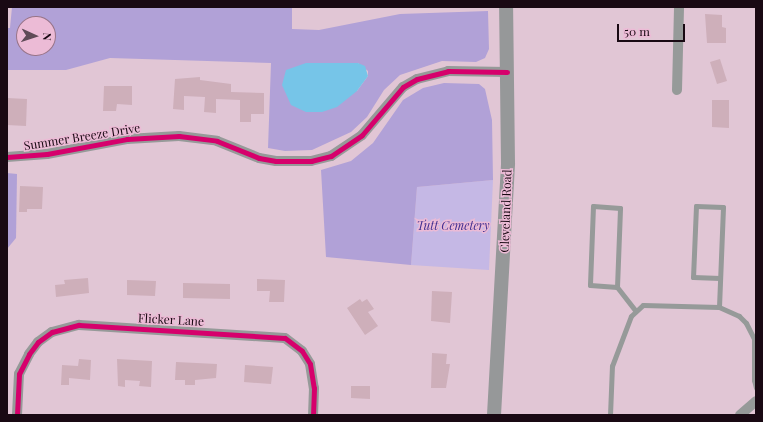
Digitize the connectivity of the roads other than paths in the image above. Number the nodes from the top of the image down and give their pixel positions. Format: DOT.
graph roads {
  1 [pos="506,7"];
  2 [pos="679,7"];
  3 [pos="507,72"];
  4 [pos="677,90"];
  5 [pos="7,157"];
  6 [pos="720,278"];
  7 [pos="616,287"];
  8 [pos="719,307"];
  9 [pos="635,310"];
  10 [pos="755,339"];
  11 [pos="756,388"];
  12 [pos="756,401"];
  13 [pos="17,415"];
  14 [pos="313,415"];
  15 [pos="494,415"];
  16 [pos="610,415"];
  17 [pos="740,415"];
  1 -- 3 [label="main road, Cleveland Road"];
  2 -- 4 [label="street"];
  3 -- 5 [label="street, Summer Breeze Drive"];
  3 -- 15 [label="main road, Cleveland Road"];
  6 -- 6 [label="lane"];
  6 -- 8 [label="lane"];
  7 -- 7 [label="lane"];
  7 -- 9 [label="lane"];
  8 -- 9 [label="lane"];
  8 -- 10 [label="lane"];
  9 -- 16 [label="lane"];
  10 -- 11 [label="lane"];
  12 -- 17 [label="street"];
  13 -- 14 [label="street, Flicker Lane"];
}
